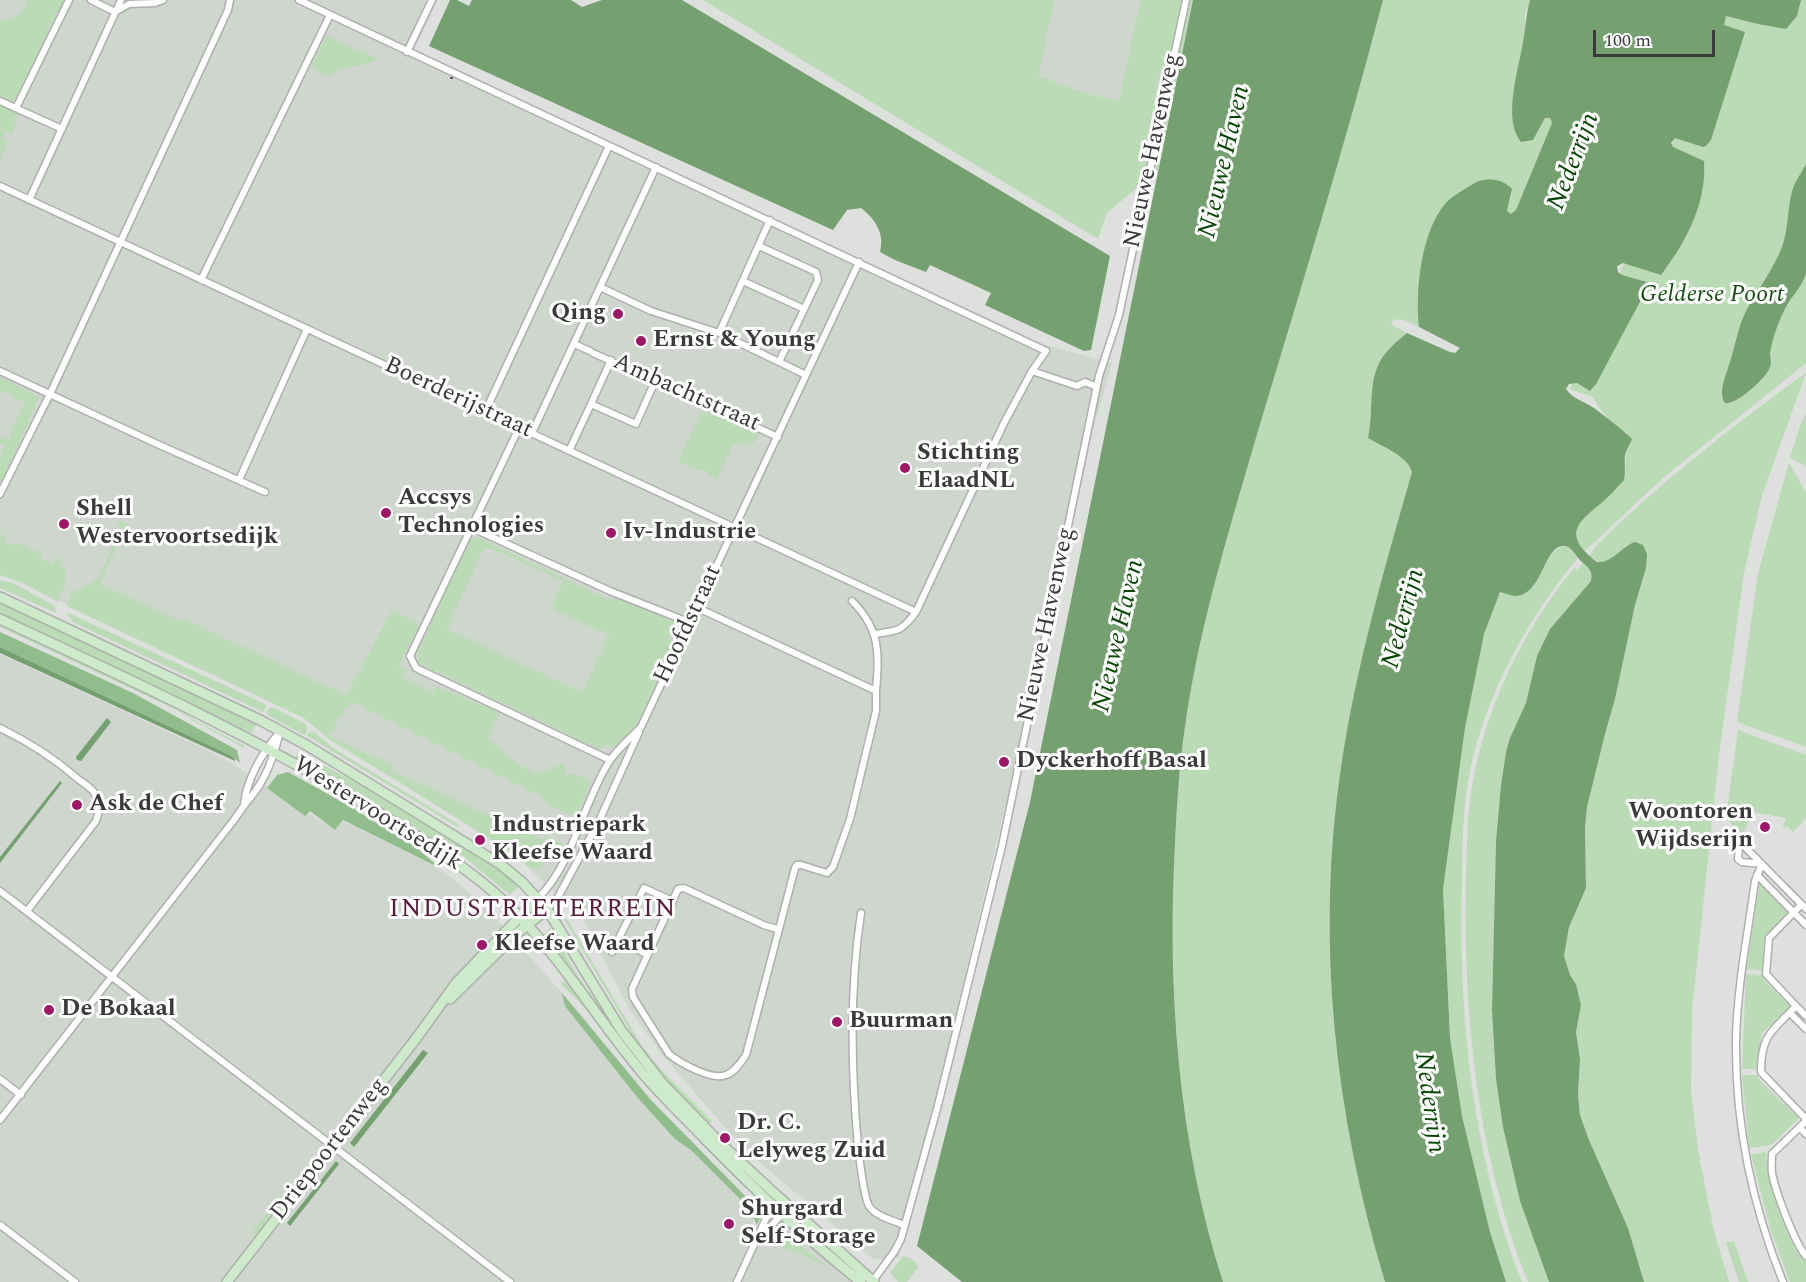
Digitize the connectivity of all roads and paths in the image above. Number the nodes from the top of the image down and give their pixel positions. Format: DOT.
graph roads {
  1 [pos="69,0"];
  2 [pos="91,0"];
  3 [pos="121,0"];
  4 [pos="163,0"];
  5 [pos="230,0"];
  6 [pos="298,0"];
  7 [pos="432,0"];
  8 [pos="1186,0"];
  9 [pos="115,12"];
  10 [pos="330,15"];
  11 [pos="407,52"];
  12 [pos="0,101"];
  13 [pos="16,108"];
  14 [pos="62,129"];
  15 [pos="609,146"];
  16 [pos="656,168"];
  17 [pos="0,186"];
  18 [pos="29,200"];
  19 [pos="770,220"];
  20 [pos="120,242"];
  21 [pos="759,246"];
  22 [pos="858,262"];
  23 [pos="201,280"];
  24 [pos="743,281"];
  25 [pos="600,287"];
  26 [pos="804,309"];
  27 [pos="307,329"];
  28 [pos="719,333"];
  29 [pos="574,344"];
  30 [pos="611,360"];
  31 [pos="779,362"];
  32 [pos="0,371"];
  33 [pos="1032,371"];
  34 [pos="806,375"];
  35 [pos="656,381"];
  36 [pos="1097,387"];
  37 [pos="50,394"];
  38 [pos="591,404"];
  39 [pos="485,412"];
  40 [pos="519,428"];
  41 [pos="532,433"];
  42 [pos="778,436"];
  43 [pos="569,451"];
  44 [pos="239,480"];
  45 [pos="265,492"];
  46 [pos="0,494"];
  47 [pos="470,527"];
  48 [pos="734,528"];
  49 [pos="0,597"];
  50 [pos="852,601"];
  51 [pos="698,608"];
  52 [pos="916,612"];
  53 [pos="0,619"];
  54 [pos="691,623"];
  55 [pos="875,634"];
  56 [pos="876,692"];
  57 [pos="641,727"];
  58 [pos="0,728"];
  59 [pos="280,731"];
  60 [pos="271,750"];
  61 [pos="610,760"];
  62 [pos="244,804"];
  63 [pos="576,834"];
  64 [pos="587,839"];
  65 [pos="1757,875"];
  66 [pos="0,891"];
  67 [pos="538,898"];
  68 [pos="673,901"];
  69 [pos="1804,907"];
  70 [pos="547,909"];
  71 [pos="27,911"];
  72 [pos="861,913"];
  73 [pos="1793,913"];
  74 [pos="519,916"];
  75 [pos="527,924"];
  76 [pos="1806,925"];
  77 [pos="778,929"];
  78 [pos="619,939"];
  79 [pos="612,952"];
  80 [pos="648,955"];
  81 [pos="112,978"];
  82 [pos="1796,1006"];
  83 [pos="1790,1013"];
  84 [pos="1806,1016"];
  85 [pos="431,1017"];
  86 [pos="1806,1029"];
  87 [pos="0,1079"];
  88 [pos="21,1095"];
  89 [pos="0,1120"];
  90 [pos="1806,1120"];
  91 [pos="1799,1127"];
  92 [pos="1806,1134"];
  93 [pos="333,1146"];
  94 [pos="785,1203"];
  95 [pos="773,1207"];
  96 [pos="782,1215"];
  97 [pos="0,1225"];
  98 [pos="905,1225"];
  99 [pos="757,1241"];
  100 [pos="1806,1256"];
  101 [pos="874,1280"];
  102 [pos="75,1282"];
  103 [pos="227,1282"];
  104 [pos="510,1282"];
  105 [pos="737,1282"];
  106 [pos="861,1282"];
  107 [pos="1783,1282"];
  1 -- 13 [label="street"];
  2 -- 9 [label="street"];
  3 -- 9 [label="street"];
  4 -- 9 [label="street"];
  5 -- 20 [label="street"];
  6 -- 10 [label="street"];
  7 -- 11 [label="street"];
  8 -- 36 [label="street, Nieuwe Havenweg"];
  9 -- 14 [label="street"];
  10 -- 11 [label="street"];
  10 -- 23 [label="street"];
  11 -- 15 [label="street"];
  12 -- 13 [label="street"];
  13 -- 14 [label="street"];
  14 -- 18 [label="street"];
  15 -- 16 [label="street"];
  15 -- 39 [label="street"];
  16 -- 19 [label="street"];
  16 -- 25 [label="street"];
  17 -- 18 [label="street, Boerderijstraat"];
  18 -- 20 [label="street, Boerderijstraat"];
  19 -- 21 [label="street"];
  19 -- 22 [label="street"];
  20 -- 23 [label="street, Boerderijstraat"];
  20 -- 37 [label="street"];
  21 -- 24 [label="street"];
  21 -- 26 [label="street"];
  22 -- 33 [label="street"];
  22 -- 34 [label="street, Hoofdstraat"];
  23 -- 27 [label="street, Boerderijstraat"];
  24 -- 26 [label="street"];
  24 -- 28 [label="street"];
  25 -- 28 [label="street"];
  25 -- 29 [label="street"];
  26 -- 31 [label="street"];
  27 -- 39 [label="street, Boerderijstraat"];
  27 -- 44 [label="street"];
  28 -- 31 [label="street"];
  29 -- 30 [label="street, Ambachtstraat"];
  29 -- 41 [label="street"];
  30 -- 35 [label="street, Ambachtstraat"];
  30 -- 38 [label="street"];
  31 -- 34 [label="street"];
  32 -- 37 [label="street"];
  33 -- 36 [label="street"];
  33 -- 52 [label="street"];
  34 -- 42 [label="street, Hoofdstraat"];
  35 -- 38 [label="street"];
  35 -- 42 [label="street, Ambachtstraat"];
  36 -- 98 [label="street, Nieuwe Havenweg"];
  37 -- 44 [label="street"];
  37 -- 46 [label="street"];
  38 -- 43 [label="street"];
  39 -- 40 [label="street, Boerderijstraat"];
  40 -- 41 [label="street, Boerderijstraat"];
  40 -- 47 [label="street"];
  41 -- 43 [label="street, Boerderijstraat"];
  42 -- 48 [label="street, Hoofdstraat"];
  43 -- 48 [label="street, Boerderijstraat"];
  44 -- 45 [label="street"];
  47 -- 54 [label="street"];
  47 -- 61 [label="street"];
  48 -- 51 [label="street, Hoofdstraat"];
  48 -- 52 [label="street, Boerderijstraat"];
  49 -- 59 [label="main road, Westervoortsedijk"];
  50 -- 55 [label="street"];
  51 -- 54 [label="street, Hoofdstraat"];
  51 -- 56 [label="street"];
  52 -- 55 [label="street"];
  53 -- 60 [label="main road, Westervoortsedijk"];
  54 -- 57 [label="street, Hoofdstraat"];
  55 -- 56 [label="street"];
  56 -- 77 [label="street"];
  57 -- 61 [label="street, Hoofdstraat"];
  57 -- 64 [label="street, Hoofdstraat"];
  58 -- 71 [label="street"];
  59 -- 60 [label="street"];
  59 -- 67 [label="main road, Westervoortsedijk"];
  60 -- 62 [label="street"];
  60 -- 62 [label="street"];
  60 -- 74 [label="main road, Westervoortsedijk"];
  61 -- 63 [label="street, Hoofdstraat"];
  62 -- 81 [label="street"];
  63 -- 64 [label="street"];
  63 -- 67 [label="street"];
  64 -- 70 [label="street"];
  65 -- 69 [label="street"];
  65 -- 73 [label="street"];
  65 -- 107 [label="street"];
  66 -- 71 [label="street"];
  67 -- 70 [label="main road, Westervoortsedijk"];
  67 -- 74 [label="main road, Driepoortenweg"];
  68 -- 77 [label="street"];
  68 -- 78 [label="street"];
  68 -- 80 [label="street"];
  69 -- 73 [label="street"];
  70 -- 75 [label="main road, Driepoortenweg"];
  70 -- 94 [label="main road, Westervoortsedijk"];
  71 -- 81 [label="street"];
  72 -- 98 [label="street"];
  73 -- 76 [label="street"];
  73 -- 82 [label="street"];
  74 -- 75 [label="main road, Westervoortsedijk"];
  74 -- 85 [label="main road, Driepoortenweg"];
  75 -- 85 [label="main road, Driepoortenweg"];
  75 -- 95 [label="main road, Westervoortsedijk"];
  77 -- 80 [label="street"];
  78 -- 79 [label="street"];
  78 -- 80 [label="street"];
  81 -- 88 [label="street"];
  81 -- 93 [label="street"];
  82 -- 83 [label="street"];
  82 -- 84 [label="street"];
  83 -- 86 [label="street"];
  83 -- 90 [label="street"];
  85 -- 93 [label="main road, Driepoortenweg"];
  87 -- 88 [label="street"];
  88 -- 89 [label="street"];
  90 -- 91 [label="street"];
  91 -- 92 [label="street"];
  91 -- 100 [label="street"];
  93 -- 103 [label="main road, Driepoortenweg"];
  93 -- 104 [label="street"];
  94 -- 95 [label="street"];
  94 -- 96 [label="street"];
  94 -- 101 [label="main road, Westervoortsedijk"];
  95 -- 96 [label="main road, Westervoortsedijk"];
  95 -- 99 [label="street"];
  96 -- 99 [label="street"];
  96 -- 106 [label="main road, Westervoortsedijk"];
  97 -- 102 [label="street"];
  98 -- 101 [label="street, Nieuwe Havenweg"];
  99 -- 105 [label="street"];
}
